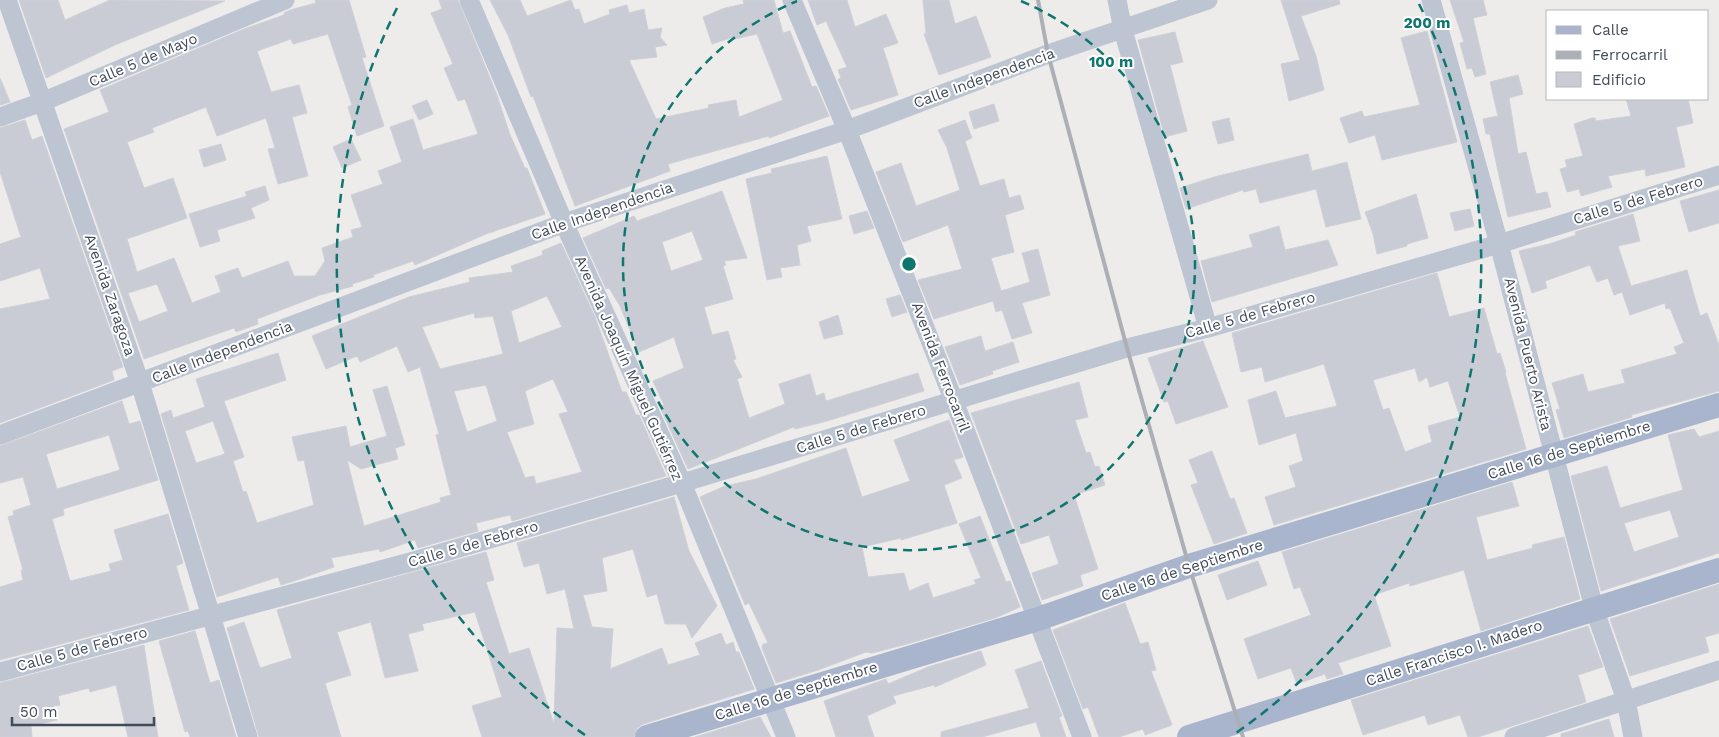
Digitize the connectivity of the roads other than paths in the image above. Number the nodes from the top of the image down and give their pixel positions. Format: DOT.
graph roads {
  1 [pos="7,0"];
  2 [pos="285,0"];
  3 [pos="469,0"];
  4 [pos="792,0"];
  5 [pos="1117,0"];
  6 [pos="1208,0"];
  7 [pos="1431,0"];
  8 [pos="1123,30"];
  9 [pos="42,102"];
  10 [pos="0,117"];
  11 [pos="847,130"];
  12 [pos="1719,175"];
  13 [pos="564,223"];
  14 [pos="1499,244"];
  15 [pos="1208,328"];
  16 [pos="140,383"];
  17 [pos="954,401"];
  18 [pos="1719,405"];
  19 [pos="0,435"];
  20 [pos="1554,455"];
  21 [pos="682,484"];
  22 [pos="1719,570"];
  23 [pos="1594,608"];
  24 [pos="210,614"];
  25 [pos="1038,619"];
  26 [pos="1719,670"];
  27 [pos="0,672"];
  28 [pos="770,698"];
  29 [pos="1626,700"];
  30 [pos="248,737"];
  31 [pos="647,737"];
  32 [pos="786,737"];
  33 [pos="1082,737"];
  34 [pos="1189,737"];
  35 [pos="1514,737"];
  36 [pos="1633,737"];
  1 -- 9 [label="street, Avenida Zaragoza"];
  2 -- 9 [label="street, Calle 5 de Mayo"];
  3 -- 13 [label="street, Avenida Joaquín Miguel Gutiérrez"];
  4 -- 11 [label="street, Avenida Ferrocarril"];
  5 -- 8 [label="street"];
  6 -- 8 [label="street, Calle Independencia"];
  7 -- 14 [label="street, Avenida Puerto Arista"];
  8 -- 11 [label="street, Calle Independencia"];
  8 -- 15 [label="street"];
  9 -- 10 [label="street, Calle 5 de Mayo"];
  9 -- 16 [label="street, Avenida Zaragoza"];
  11 -- 13 [label="street, Calle Independencia"];
  11 -- 17 [label="street, Avenida Ferrocarril"];
  12 -- 14 [label="street, Calle 5 de Febrero"];
  13 -- 16 [label="street, Calle Independencia"];
  13 -- 21 [label="street, Avenida Joaquín Miguel Gutiérrez"];
  14 -- 15 [label="street, Calle 5 de Febrero"];
  14 -- 20 [label="street, Avenida Puerto Arista"];
  15 -- 17 [label="street, Calle 5 de Febrero"];
  16 -- 19 [label="street, Calle Independencia"];
  16 -- 24 [label="street, Avenida Zaragoza"];
  17 -- 21 [label="street, Calle 5 de Febrero"];
  17 -- 25 [label="street, Avenida Ferrocarril"];
  18 -- 20 [label="main road, Calle 16 de Septiembre"];
  20 -- 23 [label="street, Avenida Puerto Arista"];
  20 -- 25 [label="main road, Calle 16 de Septiembre"];
  21 -- 24 [label="street, Calle 5 de Febrero"];
  21 -- 28 [label="street, Avenida Joaquín Miguel Gutiérrez"];
  22 -- 23 [label="main road, Calle Francisco I. Madero"];
  23 -- 29 [label="street, Avenida Puerto Arista"];
  23 -- 34 [label="main road, Calle Francisco I. Madero"];
  24 -- 27 [label="street, Calle 5 de Febrero"];
  24 -- 30 [label="street, Avenida Zaragoza"];
  25 -- 28 [label="main road, Calle 16 de Septiembre"];
  25 -- 33 [label="street, Avenida Ferrocarril"];
  26 -- 29 [label="street"];
  28 -- 31 [label="main road, Calle 16 de Septiembre"];
  28 -- 32 [label="street, Avenida Joaquín Miguel Gutiérrez"];
  29 -- 35 [label="street"];
  29 -- 36 [label="street, Avenida Puerto Arista"];
}
